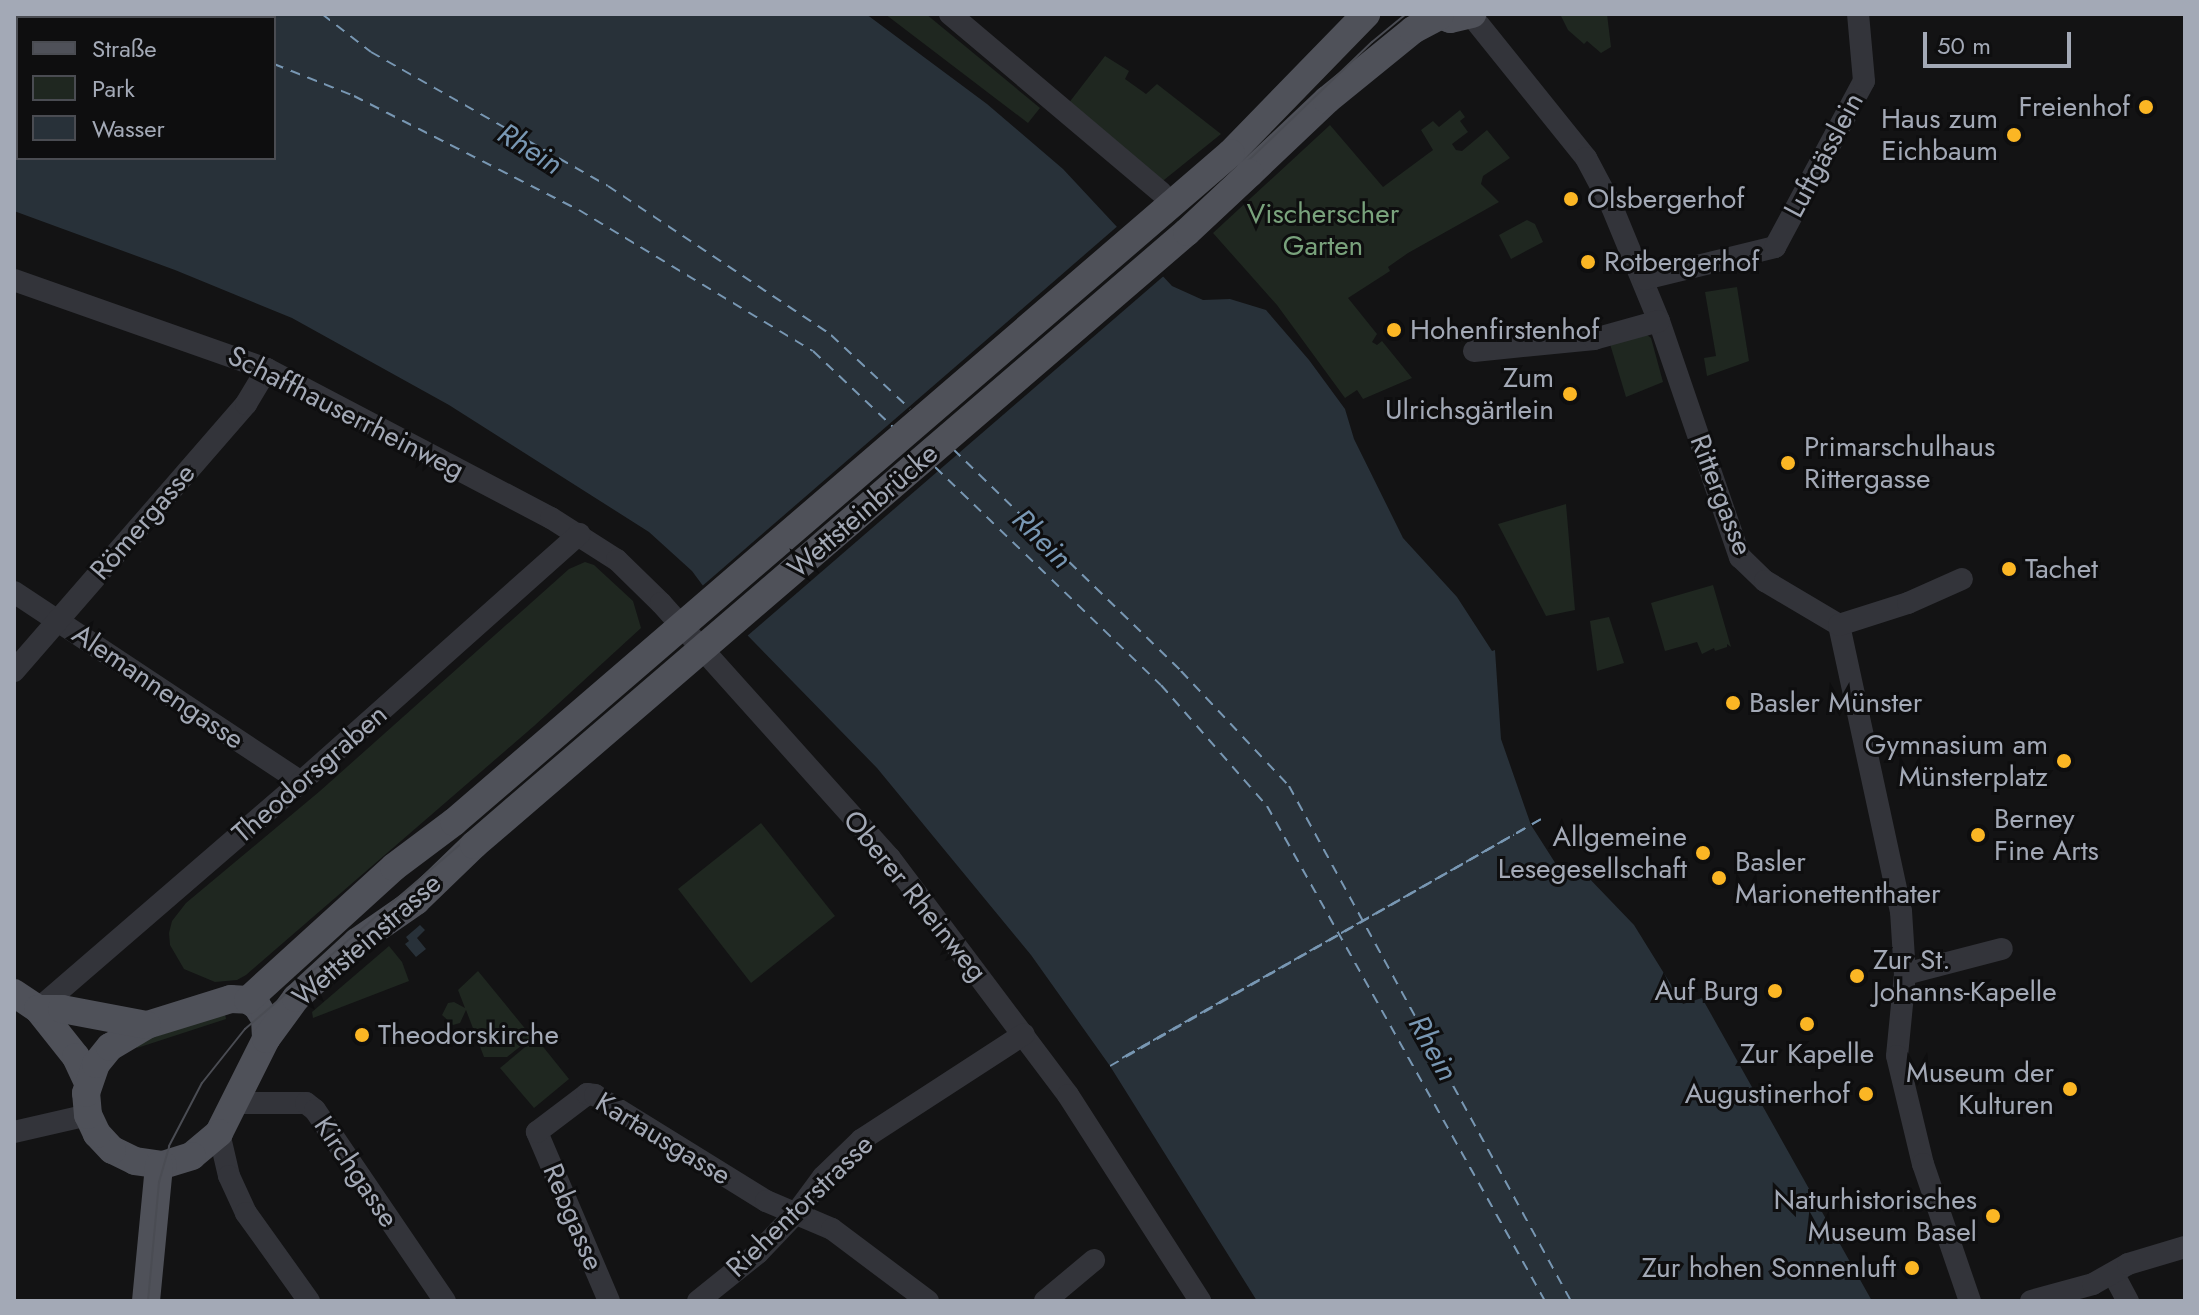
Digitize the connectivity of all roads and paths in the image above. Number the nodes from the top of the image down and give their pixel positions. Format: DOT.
graph roads {
  1 [pos="950,14"];
  2 [pos="1366,14"];
  3 [pos="1858,14"];
  4 [pos="1438,15"];
  5 [pos="1472,15"];
  6 [pos="1240,163"];
  7 [pos="1161,192"];
  8 [pos="1644,279"];
  9 [pos="14,280"];
  10 [pos="1659,321"];
  11 [pos="1474,351"];
  12 [pos="267,369"];
  13 [pos="579,534"];
  14 [pos="1962,579"];
  15 [pos="14,592"];
  16 [pos="59,620"];
  17 [pos="1839,625"];
  18 [pos="14,671"];
  19 [pos="301,782"];
  20 [pos="454,822"];
  21 [pos="474,845"];
  22 [pos="2002,949"];
  23 [pos="1905,974"];
  24 [pos="14,993"];
  25 [pos="248,1000"];
  26 [pos="38,1009"];
  27 [pos="147,1025"];
  28 [pos="1024,1034"];
  29 [pos="266,1039"];
  30 [pos="88,1083"];
  31 [pos="235,1103"];
  32 [pos="88,1115"];
  33 [pos="14,1132"];
  34 [pos="537,1132"];
  35 [pos="219,1133"];
  36 [pos="159,1166"];
  37 [pos="797,1212"];
  38 [pos="2185,1247"];
  39 [pos="1094,1260"];
  40 [pos="2114,1275"];
  41 [pos="146,1301"];
  42 [pos="309,1301"];
  43 [pos="445,1301"];
  44 [pos="609,1301"];
  45 [pos="698,1301"];
  46 [pos="928,1301"];
  47 [pos="1045,1301"];
  48 [pos="1200,1301"];
  49 [pos="1970,1301"];
  50 [pos="2031,1301"];
  51 [pos="2128,1301"];
  1 -- 7 [label="street"];
  2 -- 6 [label="main road"];
  3 -- 8 [label="street, Luftgässlein"];
  4 -- 5 [label="main road"];
  4 -- 6 [label="main road"];
  5 -- 8 [label="street, Rittergasse"];
  6 -- 20 [label="main road, Wettsteinbrücke, bridge"];
  6 -- 21 [label="main road, Wettsteinbrücke, bridge"];
  8 -- 10 [label="street, Rittergasse"];
  9 -- 12 [label="street, Schaffhauserrheinweg"];
  10 -- 11 [label="street"];
  10 -- 17 [label="street, Rittergasse"];
  12 -- 13 [label="street, Schaffhauserrheinweg"];
  12 -- 16 [label="street, Römergasse"];
  13 -- 19 [label="street, Theodorsgraben"];
  13 -- 28 [label="street, Oberer Rheinweg"];
  14 -- 17 [label="street"];
  15 -- 16 [label="street, Alemannengasse"];
  16 -- 18 [label="street, Römergasse"];
  16 -- 19 [label="street, Alemannengasse"];
  17 -- 23 [label="street"];
  19 -- 26 [label="street, Theodorsgraben"];
  20 -- 25 [label="main road, Wettsteinstrasse"];
  21 -- 29 [label="main road, Wettsteinstrasse"];
  22 -- 23 [label="street"];
  23 -- 49 [label="street"];
  24 -- 26 [label="main road"];
  25 -- 27 [label="main road"];
  25 -- 29 [label="main road"];
  26 -- 27 [label="main road"];
  26 -- 30 [label="main road"];
  27 -- 30 [label="main road"];
  28 -- 37 [label="street, Riehentorstrasse"];
  28 -- 48 [label="street, Oberer Rheinweg"];
  29 -- 31 [label="main road"];
  30 -- 32 [label="main road"];
  31 -- 35 [label="main road"];
  31 -- 43 [label="street, Kirchgasse"];
  32 -- 33 [label="street"];
  32 -- 36 [label="main road"];
  34 -- 37 [label="street, Kartausgasse"];
  34 -- 44 [label="street, Rebgasse"];
  35 -- 36 [label="main road"];
  35 -- 42 [label="street"];
  36 -- 41 [label="main road"];
  37 -- 45 [label="street, Riehentorstrasse"];
  37 -- 46 [label="street, Kartausgasse"];
  38 -- 40 [label="street"];
  39 -- 47 [label="street"];
  40 -- 50 [label="street"];
  40 -- 51 [label="street"];
}
